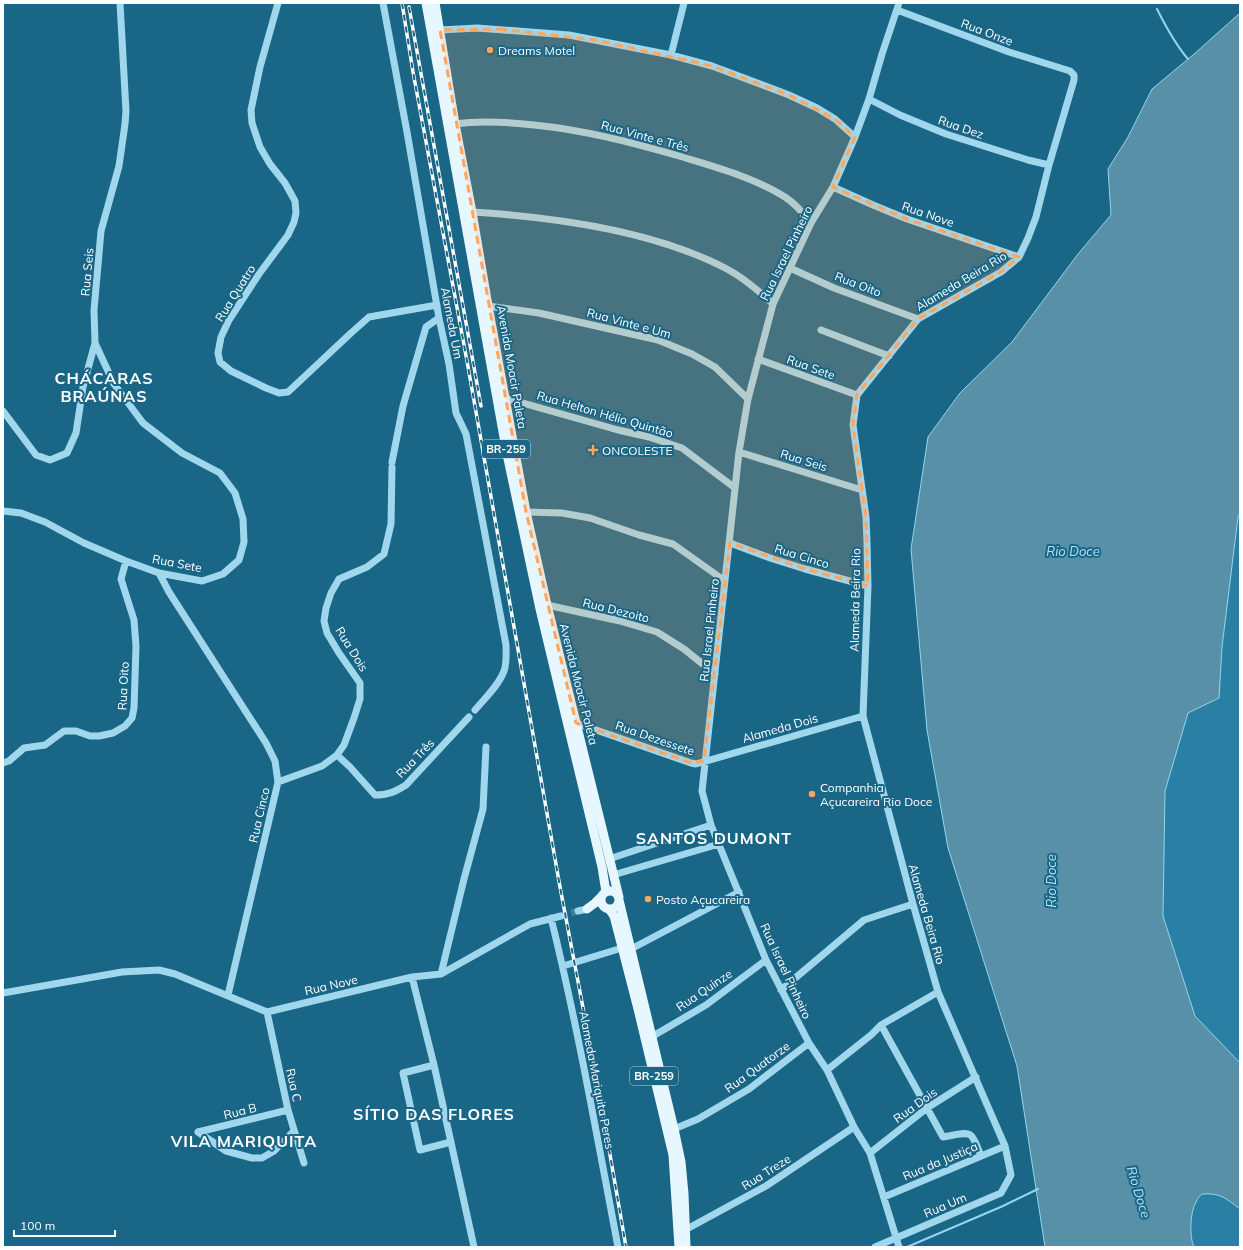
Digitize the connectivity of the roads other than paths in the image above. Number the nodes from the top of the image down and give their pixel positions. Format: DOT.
graph roads {
  1 [pos="120,3"];
  2 [pos="278,3"];
  3 [pos="382,3"];
  4 [pos="426,3"];
  5 [pos="435,3"];
  6 [pos="440,3"];
  7 [pos="684,3"];
  8 [pos="898,6"];
  9 [pos="438,14"];
  10 [pos="440,30"];
  11 [pos="671,55"];
  12 [pos="1070,71"];
  13 [pos="869,99"];
  14 [pos="456,124"];
  15 [pos="855,137"];
  16 [pos="1049,165"];
  17 [pos="832,186"];
  18 [pos="472,212"];
  19 [pos="811,223"];
  20 [pos="1019,257"];
  21 [pos="790,268"];
  22 [pos="437,304"];
  23 [pos="773,304"];
  24 [pos="488,306"];
  25 [pos="439,318"];
  26 [pos="918,319"];
  27 [pos="820,330"];
  28 [pos="94,342"];
  29 [pos="889,356"];
  30 [pos="758,359"];
  31 [pos="857,395"];
  32 [pos="505,398"];
  33 [pos="748,399"];
  34 [pos="3,411"];
  35 [pos="739,452"];
  36 [pos="735,488"];
  37 [pos="862,490"];
  38 [pos="3,511"];
  39 [pos="526,512"];
  40 [pos="730,542"];
  41 [pos="126,561"];
  42 [pos="159,573"];
  43 [pos="725,581"];
  44 [pos="868,586"];
  45 [pos="547,605"];
  46 [pos="715,674"];
  47 [pos="475,710"];
  48 [pos="862,716"];
  49 [pos="469,717"];
  50 [pos="576,723"];
  51 [pos="486,747"];
  52 [pos="337,755"];
  53 [pos="704,761"];
  54 [pos="3,763"];
  55 [pos="278,782"];
  56 [pos="711,825"];
  57 [pos="719,844"];
  58 [pos="609,859"];
  59 [pos="613,875"];
  60 [pos="739,892"];
  61 [pos="604,894"];
  62 [pos="619,898"];
  63 [pos="913,904"];
  64 [pos="608,909"];
  65 [pos="561,916"];
  66 [pos="551,918"];
  67 [pos="627,949"];
  68 [pos="766,960"];
  69 [pos="563,966"];
  70 [pos="441,974"];
  71 [pos="412,977"];
  72 [pos="781,990"];
  73 [pos="938,992"];
  74 [pos="3,993"];
  75 [pos="228,995"];
  76 [pos="267,1012"];
  77 [pos="881,1025"];
  78 [pos="653,1036"];
  79 [pos="808,1043"];
  80 [pos="434,1065"];
  81 [pos="827,1070"];
  82 [pos="976,1077"];
  83 [pos="927,1108"];
  84 [pos="288,1110"];
  85 [pos="854,1127"];
  86 [pos="674,1130"];
  87 [pos="294,1132"];
  88 [pos="451,1142"];
  89 [pos="1005,1146"];
  90 [pos="870,1153"];
  91 [pos="981,1156"];
  92 [pos="304,1163"];
  93 [pos="1002,1193"];
  94 [pos="884,1197"];
  95 [pos="685,1230"];
  96 [pos="897,1242"];
  97 [pos="474,1247"];
  98 [pos="618,1247"];
  99 [pos="679,1247"];
  100 [pos="686,1247"];
  101 [pos="875,1247"];
  1 -- 28 [label="street, Rua Seis"];
  2 -- 22 [label="street, Rua Quatro"];
  3 -- 22 [label="street, Alameda Um"];
  4 -- 61 [label="main road, Avenida Moacir Paleta / BR-259"];
  5 -- 9 [label="main road, Avenida Moacir Paleta / BR-259"];
  6 -- 9 [label="street"];
  7 -- 11 [label="street"];
  8 -- 12 [label="street, Rua Onze"];
  8 -- 13 [label="street, Rua Israel Pinheiro"];
  9 -- 10 [label="main road, Avenida Moacir Paleta / BR-259"];
  10 -- 11 [label="street"];
  10 -- 14 [label="main road, Avenida Moacir Paleta / BR-259"];
  11 -- 15 [label="street"];
  12 -- 16 [label="street, Alameda Beira Rio"];
  13 -- 15 [label="street, Rua Israel Pinheiro"];
  13 -- 16 [label="street, Rua Dez"];
  14 -- 18 [label="main road, Avenida Moacir Paleta / BR-259"];
  14 -- 19 [label="street, Rua Vinte e Três"];
  15 -- 17 [label="street, Rua Israel Pinheiro"];
  16 -- 20 [label="street, Alameda Beira Rio"];
  17 -- 19 [label="street, Rua Israel Pinheiro"];
  17 -- 20 [label="street, Rua Nove"];
  18 -- 23 [label="street"];
  18 -- 24 [label="main road, Avenida Moacir Paleta / BR-259"];
  19 -- 21 [label="street, Rua Israel Pinheiro"];
  20 -- 26 [label="street, Alameda Beira Rio"];
  21 -- 23 [label="street, Rua Israel Pinheiro"];
  21 -- 26 [label="street, Rua Oito"];
  22 -- 25 [label="street, Alameda Um"];
  23 -- 30 [label="street, Rua Israel Pinheiro"];
  24 -- 32 [label="main road, Avenida Moacir Paleta / BR-259"];
  24 -- 33 [label="street, Rua Vinte e Um"];
  25 -- 47 [label="street, Alameda Um"];
  25 -- 52 [label="street, Rua Dois"];
  26 -- 29 [label="street, Alameda Beira Rio"];
  27 -- 29 [label="street"];
  28 -- 34 [label="street, Rua Seis"];
  28 -- 42 [label="street, Rua Sete"];
  29 -- 31 [label="street, Alameda Beira Rio"];
  30 -- 31 [label="street, Rua Sete"];
  30 -- 33 [label="street, Rua Israel Pinheiro"];
  31 -- 37 [label="street, Alameda Beira Rio"];
  32 -- 36 [label="street, Rua Helton Hélio Quintão"];
  32 -- 39 [label="main road, Avenida Moacir Paleta / BR-259"];
  33 -- 35 [label="street, Rua Israel Pinheiro"];
  35 -- 36 [label="street, Rua Israel Pinheiro"];
  35 -- 37 [label="street, Rua Seis"];
  36 -- 40 [label="street, Rua Israel Pinheiro"];
  37 -- 44 [label="street, Alameda Beira Rio"];
  38 -- 41 [label="street, Rua Sete"];
  39 -- 43 [label="street"];
  39 -- 45 [label="main road, Avenida Moacir Paleta / BR-259"];
  40 -- 43 [label="street, Rua Israel Pinheiro"];
  40 -- 44 [label="street, Rua Cinco"];
  41 -- 42 [label="street, Rua Sete"];
  41 -- 54 [label="street, Rua Oito"];
  42 -- 55 [label="street, Rua Cinco"];
  43 -- 46 [label="street, Rua Israel Pinheiro"];
  44 -- 48 [label="street, Alameda Beira Rio"];
  45 -- 46 [label="street, Rua Dezoito"];
  45 -- 50 [label="main road, Avenida Moacir Paleta / BR-259"];
  46 -- 53 [label="street, Rua Israel Pinheiro"];
  48 -- 53 [label="street, Alameda Dois"];
  48 -- 63 [label="street, Alameda Beira Rio"];
  49 -- 52 [label="street, Rua Três"];
  50 -- 53 [label="street, Rua Dezessete"];
  50 -- 58 [label="main road, Avenida Moacir Paleta / BR-259"];
  51 -- 70 [label="street"];
  52 -- 55 [label="street, Rua Dois"];
  53 -- 56 [label="street, Rua Israel Pinheiro"];
  55 -- 75 [label="street, Rua Cinco"];
  56 -- 57 [label="street, Rua Israel Pinheiro"];
  56 -- 58 [label="street"];
  57 -- 59 [label="street"];
  57 -- 60 [label="street, Rua Israel Pinheiro"];
  58 -- 59 [label="main road, Avenida Moacir Paleta / BR-259"];
  59 -- 62 [label="main road, Avenida Moacir Paleta / BR-259"];
  60 -- 67 [label="street"];
  60 -- 68 [label="street, Rua Israel Pinheiro"];
  61 -- 62 [label="main road"];
  61 -- 64 [label="main road"];
  61 -- 64 [label="main road"];
  62 -- 64 [label="main road"];
  62 -- 67 [label="main road, Avenida Moacir Paleta / BR-259"];
  63 -- 72 [label="street"];
  63 -- 73 [label="street, Alameda Beira Rio"];
  64 -- 67 [label="main road, Avenida Moacir Paleta / BR-259"];
  65 -- 66 [label="street"];
  66 -- 69 [label="street, Alameda Mariquita Peres"];
  66 -- 70 [label="street"];
  67 -- 69 [label="street"];
  67 -- 78 [label="main road, Avenida Moacir Paleta / BR-259"];
  67 -- 99 [label="main road, Avenida Moacir Paleta / BR-259"];
  68 -- 72 [label="street, Rua Israel Pinheiro"];
  68 -- 78 [label="street, Rua Quinze"];
  69 -- 98 [label="street, Alameda Mariquita Peres"];
  70 -- 71 [label="street, Rua Nove"];
  71 -- 76 [label="street, Rua Nove"];
  71 -- 80 [label="street"];
  72 -- 79 [label="street, Rua Israel Pinheiro"];
  73 -- 77 [label="street"];
  73 -- 82 [label="street, Alameda Beira Rio"];
  74 -- 75 [label="street"];
  75 -- 76 [label="street"];
  76 -- 84 [label="street, Rua C"];
  77 -- 81 [label="street"];
  77 -- 83 [label="street"];
  78 -- 86 [label="main road, Avenida Moacir Paleta / BR-259"];
  79 -- 81 [label="street, Rua Israel Pinheiro"];
  79 -- 86 [label="street, Rua Quatorze"];
  80 -- 88 [label="street"];
  80 -- 88 [label="street"];
  81 -- 85 [label="street, Rua Israel Pinheiro"];
  82 -- 83 [label="street, Rua Dois"];
  82 -- 89 [label="street, Alameda Beira Rio"];
  83 -- 90 [label="street, Rua Dois"];
  83 -- 91 [label="street"];
  84 -- 87 [label="street, Rua C"];
  84 -- 87 [label="street, Rua B"];
  85 -- 90 [label="street, Rua Israel Pinheiro"];
  85 -- 95 [label="street, Rua Treze"];
  86 -- 95 [label="main road, Avenida Moacir Paleta / BR-259"];
  87 -- 92 [label="street, Rua C"];
  88 -- 97 [label="street"];
  89 -- 91 [label="street, Rua da Justiça"];
  89 -- 93 [label="street, Alameda Beira Rio"];
  90 -- 94 [label="street, Rua Israel Pinheiro"];
  91 -- 94 [label="street, Rua da Justiça"];
  93 -- 96 [label="street, Rua Um"];
  94 -- 96 [label="street, Rua Israel Pinheiro"];
  95 -- 100 [label="main road, Avenida Moacir Paleta / BR-259"];
  96 -- 101 [label="street, Rua Um"];
}
